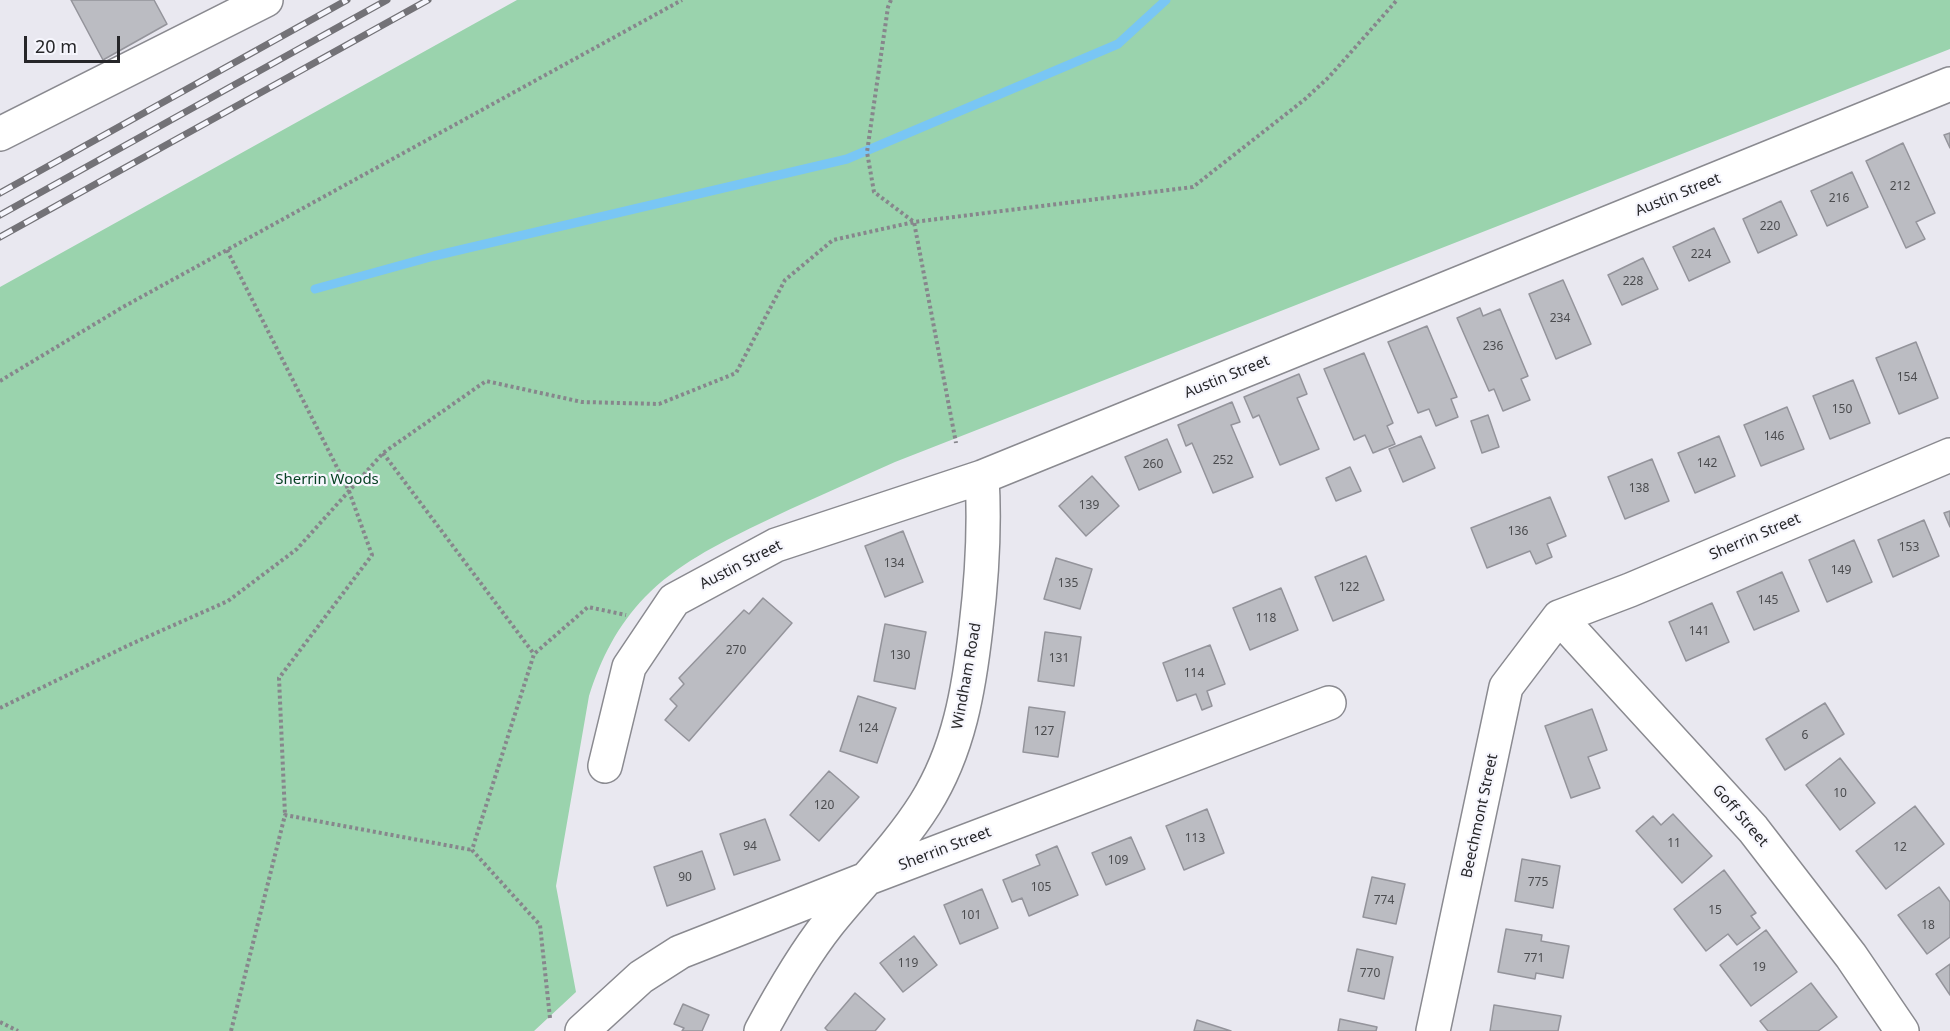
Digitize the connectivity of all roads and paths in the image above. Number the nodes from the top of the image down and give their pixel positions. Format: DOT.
graph roads {
  1 [pos="266,0"];
  2 [pos="682,0"];
  3 [pos="891,0"];
  4 [pos="1397,0"];
  5 [pos="1950,84"];
  6 [pos="0,134"];
  7 [pos="914,222"];
  8 [pos="227,250"];
  9 [pos="0,381"];
  10 [pos="956,444"];
  11 [pos="383,453"];
  12 [pos="1950,455"];
  13 [pos="982,477"];
  14 [pos="350,491"];
  15 [pos="1559,617"];
  16 [pos="659,623"];
  17 [pos="534,654"];
  18 [pos="1329,703"];
  19 [pos="0,708"];
  20 [pos="606,766"];
  21 [pos="285,815"];
  22 [pos="472,850"];
  23 [pos="866,879"];
  24 [pos="550,1019"];
  25 [pos="0,1022"];
  26 [pos="18,1031"];
  27 [pos="231,1031"];
  28 [pos="582,1031"];
  29 [pos="761,1031"];
  30 [pos="1433,1031"];
  31 [pos="1902,1031"];
  1 -- 6 [label="street"];
  2 -- 8 [label="path"];
  3 -- 7 [label="path"];
  4 -- 7 [label="path"];
  5 -- 13 [label="street, Austin Street"];
  7 -- 10 [label="path"];
  7 -- 11 [label="path"];
  8 -- 9 [label="path"];
  8 -- 14 [label="path"];
  11 -- 14 [label="path"];
  11 -- 17 [label="path"];
  12 -- 15 [label="street, Sherrin Street"];
  13 -- 16 [label="street, Austin Street"];
  13 -- 23 [label="street, Windham Road"];
  14 -- 19 [label="path"];
  14 -- 21 [label="path"];
  15 -- 30 [label="street, Beechmont Street"];
  15 -- 31 [label="street, Goff Street"];
  16 -- 17 [label="path"];
  16 -- 20 [label="street, Austin Street"];
  17 -- 22 [label="path"];
  18 -- 23 [label="street, Sherrin Street"];
  21 -- 22 [label="path"];
  21 -- 27 [label="path"];
  22 -- 24 [label="path"];
  23 -- 28 [label="street, Sherrin Street"];
  23 -- 29 [label="street, Windham Road"];
  25 -- 26 [label="path"];
}
